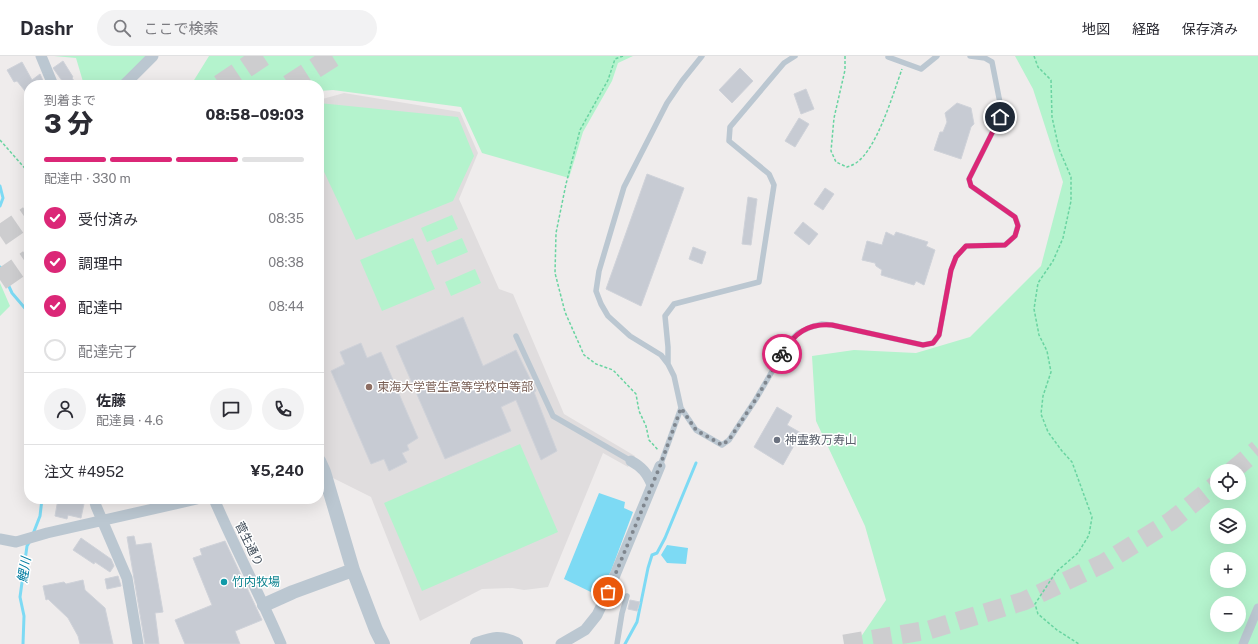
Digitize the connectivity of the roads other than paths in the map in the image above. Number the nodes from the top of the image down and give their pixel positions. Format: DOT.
graph roads {
  1 [pos="42,56"];
  2 [pos="153,56"];
  3 [pos="702,56"];
  4 [pos="795,56"];
  5 [pos="937,56"];
  6 [pos="970,56"];
  7 [pos="888,58"];
  8 [pos="51,80"];
  9 [pos="129,80"];
  10 [pos="516,336"];
  11 [pos="668,364"];
  12 [pos="681,408"];
  13 [pos="631,461"];
  14 [pos="660,466"];
  15 [pos="324,476"];
  16 [pos="652,485"];
  17 [pos="96,504"];
  18 [pos="175,504"];
  19 [pos="216,504"];
  20 [pos="102,521"];
  21 [pos="0,539"];
  22 [pos="353,570"];
  23 [pos="627,596"];
  24 [pos="264,605"];
  25 [pos="1258,608"];
  26 [pos="138,644"];
  27 [pos="281,644"];
  28 [pos="383,644"];
  29 [pos="477,644"];
  30 [pos="516,644"];
  31 [pos="561,644"];
  32 [pos="617,644"];
  33 [pos="1243,644"];
  1 -- 8 [label="street"];
  2 -- 9 [label="street"];
  3 -- 11 [label="lane"];
  4 -- 11 [label="lane"];
  5 -- 7 [label="lane"];
  6 -- 12 [label="lane"];
  10 -- 13 [label="lane"];
  11 -- 12 [label="lane"];
  12 -- 14 [label="lane"];
  13 -- 16 [label="street"];
  14 -- 16 [label="street"];
  15 -- 22 [label="street"];
  16 -- 31 [label="street"];
  17 -- 20 [label="street"];
  18 -- 20 [label="street"];
  19 -- 24 [label="street, 菅生通り"];
  20 -- 21 [label="street"];
  20 -- 26 [label="street"];
  22 -- 24 [label="street"];
  22 -- 28 [label="street"];
  23 -- 32 [label="lane"];
  24 -- 27 [label="street, 菅生通り"];
  25 -- 33 [label="street"];
  29 -- 30 [label="street"];
}
